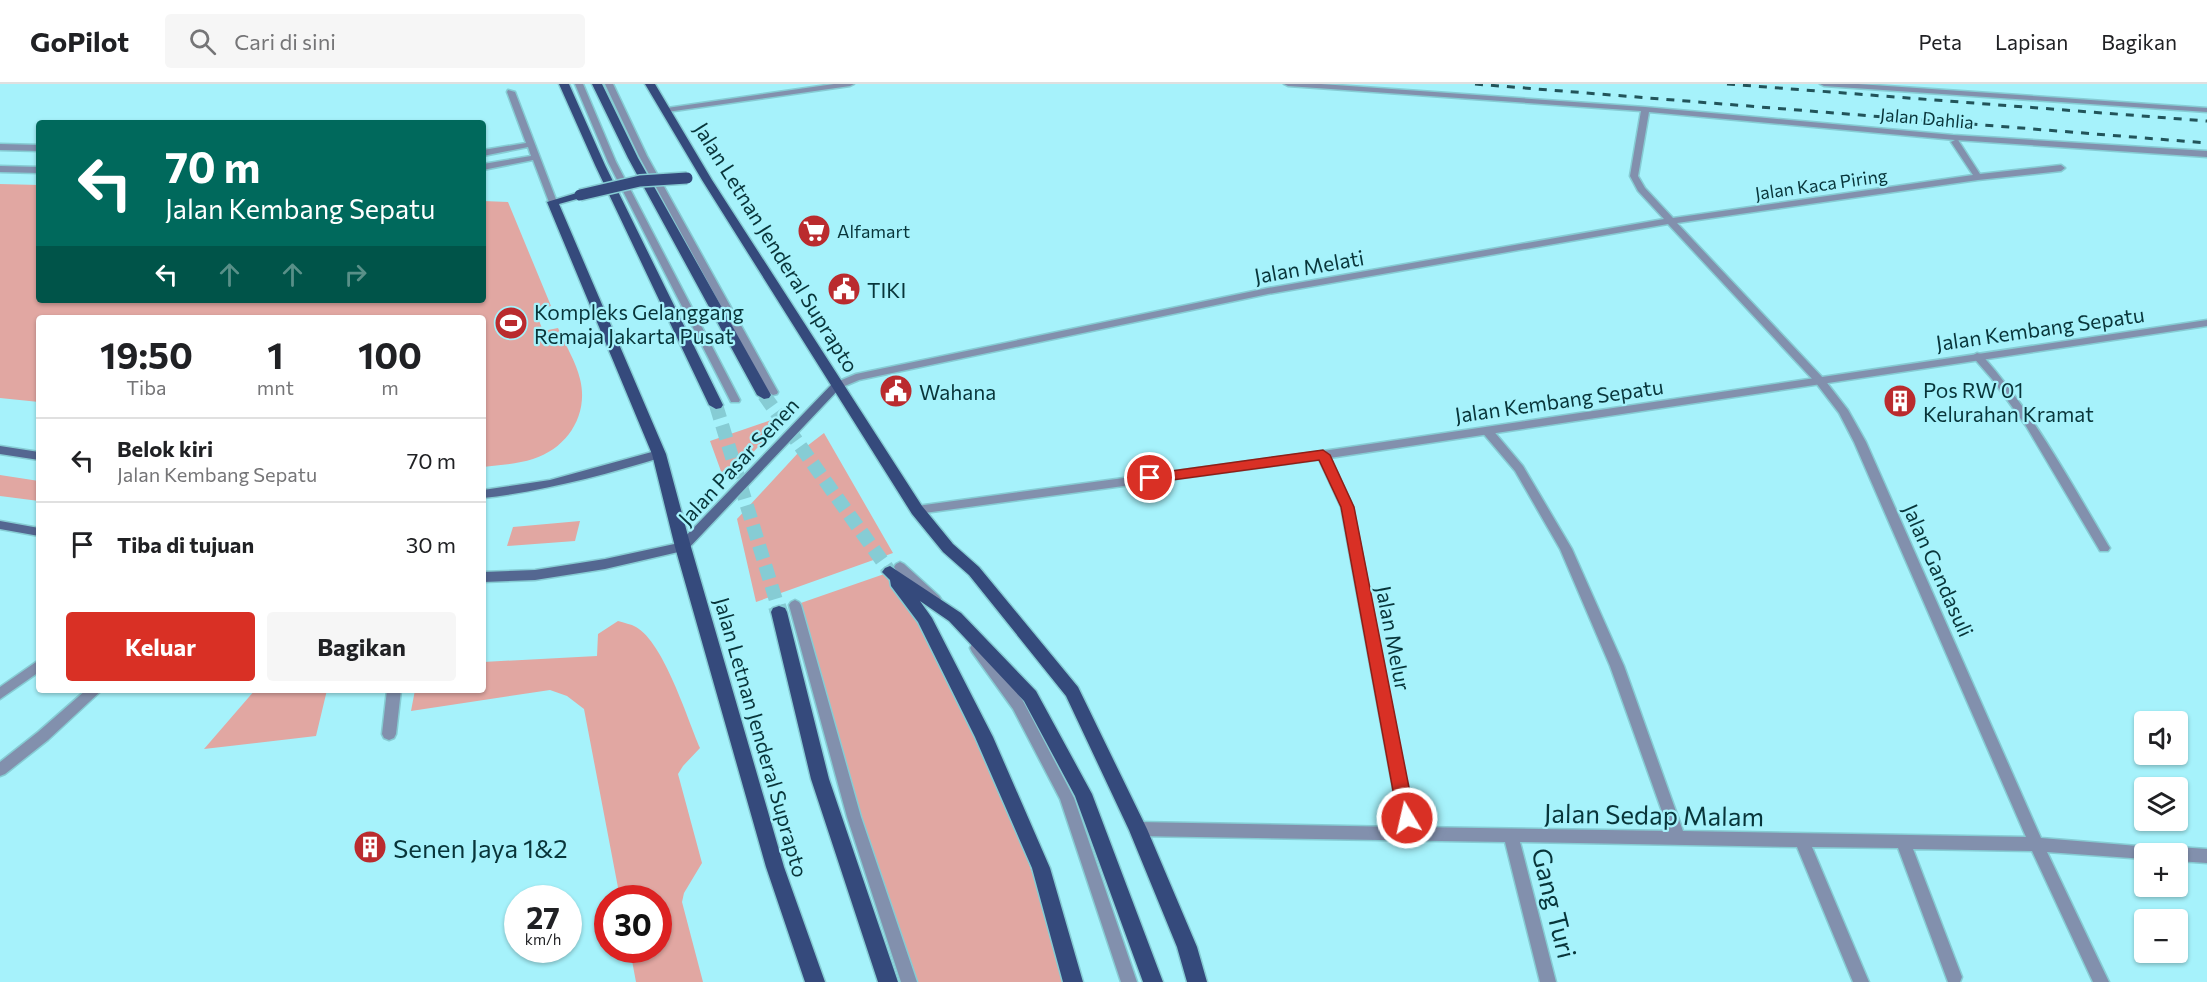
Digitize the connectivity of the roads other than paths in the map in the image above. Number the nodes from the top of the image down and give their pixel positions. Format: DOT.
graph roads {
  1 [pos="564,84"];
  2 [pos="579,84"];
  3 [pos="597,84"];
  4 [pos="609,84"];
  5 [pos="650,84"];
  6 [pos="850,84"];
  7 [pos="1288,84"];
  8 [pos="1824,84"];
  9 [pos="511,92"];
  10 [pos="1645,109"];
  11 [pos="667,110"];
  12 [pos="2207,110"];
  13 [pos="1955,142"];
  14 [pos="532,144"];
  15 [pos="0,147"];
  16 [pos="36,148"];
  17 [pos="486,152"];
  18 [pos="2207,154"];
  19 [pos="537,157"];
  20 [pos="486,166"];
  21 [pos="2061,168"];
  22 [pos="0,169"];
  23 [pos="36,170"];
  24 [pos="1978,177"];
  25 [pos="707,180"];
  26 [pos="553,202"];
  27 [pos="1669,221"];
  28 [pos="2207,323"];
  29 [pos="1977,356"];
  30 [pos="1820,381"];
  31 [pos="836,386"];
  32 [pos="769,394"];
  33 [pos="735,399"];
  34 [pos="716,405"];
  35 [pos="1486,430"];
  36 [pos="0,450"];
  37 [pos="659,454"];
  38 [pos="1323,455"];
  39 [pos="36,456"];
  40 [pos="486,494"];
  41 [pos="917,510"];
  42 [pos="0,525"];
  43 [pos="36,531"];
  44 [pos="683,547"];
  45 [pos="2104,548"];
  46 [pos="486,577"];
  47 [pos="787,608"];
  48 [pos="955,617"];
  49 [pos="36,667"];
  50 [pos="0,693"];
  51 [pos="92,693"];
  52 [pos="394,693"];
  53 [pos="389,734"];
  54 [pos="0,770"];
  55 [pos="1138,829"];
  56 [pos="1409,834"];
  57 [pos="1512,836"];
  58 [pos="1678,837"];
  59 [pos="1802,840"];
  60 [pos="1903,842"];
  61 [pos="2036,844"];
  62 [pos="2134,851"];
  63 [pos="2188,855"];
  64 [pos="2207,856"];
  65 [pos="1954,976"];
  66 [pos="814,982"];
  67 [pos="888,982"];
  68 [pos="909,982"];
  69 [pos="1073,982"];
  70 [pos="1129,982"];
  71 [pos="1153,982"];
  72 [pos="1197,982"];
  73 [pos="1548,982"];
  74 [pos="1861,982"];
  75 [pos="2102,982"];
  1 -- 34 [label="main road"];
  2 -- 33 [label="street"];
  3 -- 32 [label="main road"];
  4 -- 32 [label="street"];
  5 -- 11 [label="main road, Jalan Letnan Jenderal Suprapto"];
  6 -- 11 [label="street"];
  7 -- 10 [label="street, Jalan Dahlia"];
  8 -- 12 [label="street"];
  9 -- 14 [label="street"];
  10 -- 18 [label="street, Jalan Dahlia"];
  10 -- 27 [label="street"];
  11 -- 25 [label="main road, Jalan Letnan Jenderal Suprapto"];
  13 -- 24 [label="street"];
  14 -- 17 [label="street"];
  14 -- 19 [label="street"];
  15 -- 16 [label="street"];
  19 -- 20 [label="street"];
  19 -- 26 [label="street"];
  21 -- 24 [label="street, Jalan Kaca Piring"];
  22 -- 23 [label="street"];
  24 -- 27 [label="street, Jalan Kaca Piring"];
  25 -- 26 [label="main road, bridge"];
  25 -- 31 [label="main road, Jalan Letnan Jenderal Suprapto"];
  26 -- 37 [label="main road, Jalan Letnan Jenderal Suprapto"];
  27 -- 30 [label="street, Jalan Gandasuli"];
  27 -- 31 [label="street, Jalan Melati"];
  28 -- 29 [label="street, Jalan Kembang Sepatu"];
  29 -- 30 [label="street, Jalan Kembang Sepatu"];
  29 -- 45 [label="street"];
  30 -- 35 [label="street, Jalan Kembang Sepatu"];
  30 -- 61 [label="street, Jalan Gandasuli"];
  31 -- 41 [label="main road, Jalan Letnan Jenderal Suprapto"];
  31 -- 44 [label="main road, Jalan Pasar Senen"];
  35 -- 38 [label="street, Jalan Kembang Sepatu"];
  35 -- 58 [label="street"];
  36 -- 39 [label="main road"];
  37 -- 40 [label="main road"];
  37 -- 44 [label="main road, Jalan Letnan Jenderal Suprapto"];
  38 -- 41 [label="street, Jalan Kembang Sepatu"];
  38 -- 56 [label="street, Jalan Melur"];
  41 -- 55 [label="main road, Jalan Letnan Jenderal Suprapto"];
  42 -- 43 [label="main road"];
  44 -- 46 [label="main road, Jalan Pasar Senen"];
  44 -- 66 [label="main road, Jalan Letnan Jenderal Suprapto"];
  47 -- 67 [label="main road, Jalan Letnan Jenderal Suprapto"];
  47 -- 68 [label="street"];
  48 -- 69 [label="main road"];
  48 -- 70 [label="street"];
  48 -- 71 [label="main road"];
  49 -- 50 [label="street"];
  51 -- 54 [label="street"];
  52 -- 53 [label="street"];
  55 -- 56 [label="street, Jalan Sedap Malam"];
  55 -- 72 [label="main road, Jalan Letnan Jenderal Suprapto"];
  56 -- 57 [label="street, Jalan Sedap Malam"];
  57 -- 58 [label="street, Jalan Sedap Malam"];
  57 -- 73 [label="street, Gang Turi"];
  58 -- 59 [label="street, Jalan Sedap Malam"];
  59 -- 60 [label="street, Jalan Sedap Malam"];
  59 -- 74 [label="street"];
  60 -- 61 [label="street, Jalan Sedap Malam"];
  60 -- 65 [label="street"];
  61 -- 62 [label="street, Jalan Sedap Malam"];
  61 -- 75 [label="street, Jalan Gandasuli"];
  63 -- 64 [label="street"];
}
